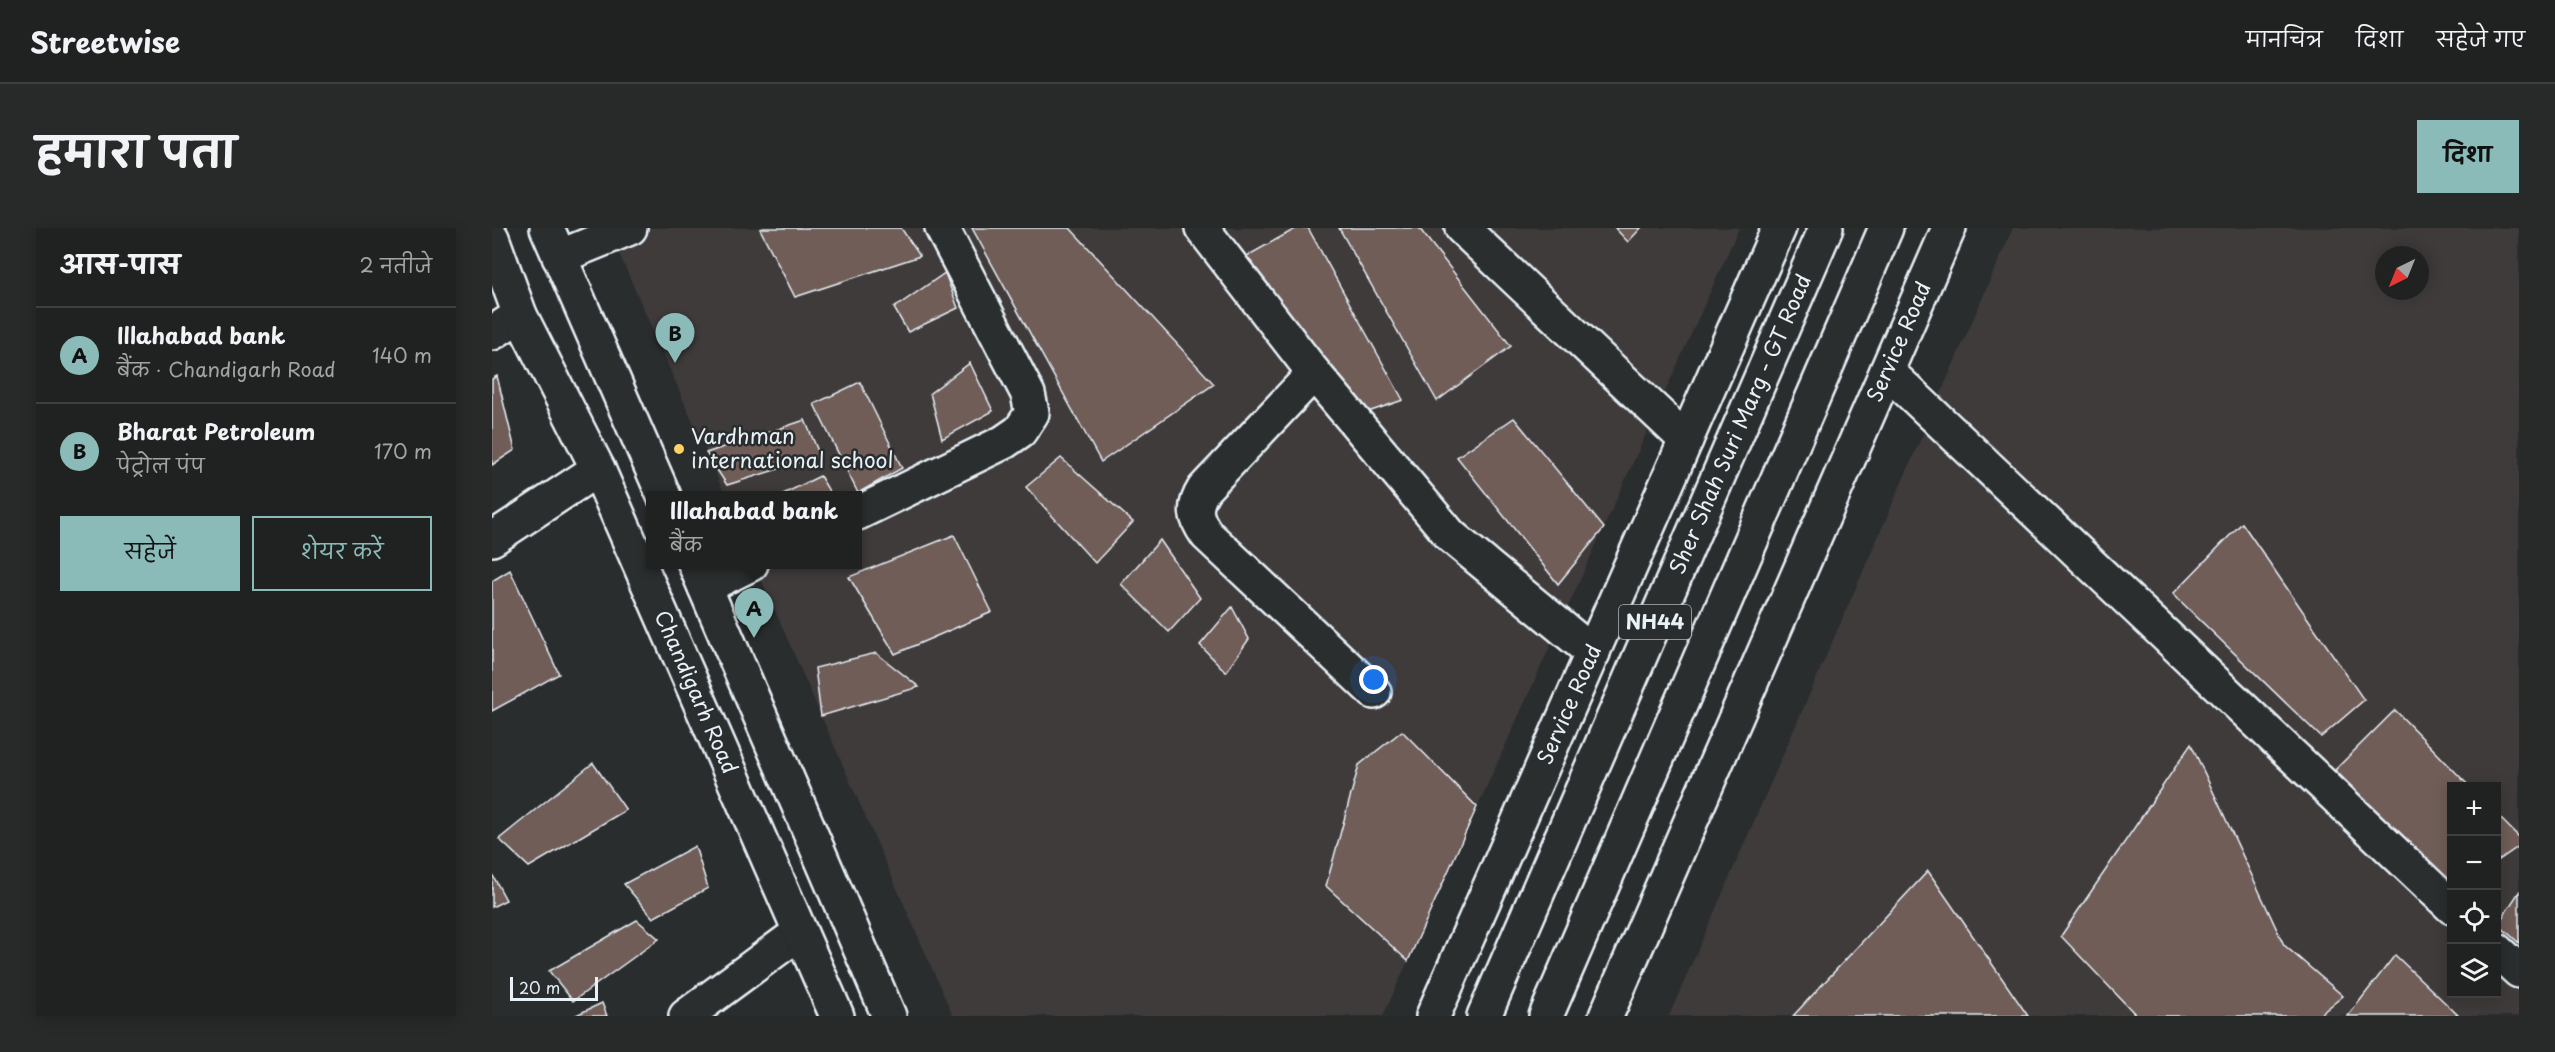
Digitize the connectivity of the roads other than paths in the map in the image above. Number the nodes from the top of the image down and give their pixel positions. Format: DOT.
graph roads {
  1 [pos="630,228"];
  2 [pos="942,228"];
  3 [pos="1202,228"];
  4 [pos="1462,228"];
  5 [pos="1779,228"];
  6 [pos="1826,228"];
  7 [pos="1886,228"];
  8 [pos="1949,228"];
  9 [pos="492,238"];
  10 [pos="553,242"];
  11 [pos="520,315"];
  12 [pos="492,333"];
  13 [pos="1887,371"];
  14 [pos="1314,373"];
  15 [pos="1686,440"];
  16 [pos="598,469"];
  17 [pos="662,491"];
  18 [pos="862,511"];
  19 [pos="492,539"];
  20 [pos="730,569"];
  21 [pos="700,576"];
  22 [pos="1593,653"];
  23 [pos="1374,692"];
  24 [pos="2447,903"];
  25 [pos="800,932"];
  26 [pos="2501,955"];
  27 [pos="2519,971"];
  28 [pos="687,1016"];
  29 [pos="837,1016"];
  30 [pos="889,1016"];
  31 [pos="1433,1016"];
  32 [pos="1484,1016"];
  33 [pos="1546,1016"];
  34 [pos="1606,1016"];
  1 -- 10 [label="main road"];
  2 -- 18 [label="main road"];
  3 -- 14 [label="main road"];
  4 -- 15 [label="main road"];
  5 -- 15 [label="main road, Service Road"];
  6 -- 32 [label="main road, Sher Shah Suri Marg - GT Road / NH44"];
  7 -- 33 [label="main road, NH44"];
  8 -- 13 [label="main road, Service Road"];
  9 -- 11 [label="main road, Chandigarh Road"];
  10 -- 17 [label="main road"];
  11 -- 12 [label="main road"];
  11 -- 16 [label="main road, Chandigarh Road"];
  13 -- 24 [label="main road"];
  13 -- 34 [label="main road, Service Road"];
  14 -- 22 [label="main road"];
  14 -- 23 [label="main road"];
  15 -- 22 [label="main road, Service Road"];
  16 -- 19 [label="main road"];
  16 -- 25 [label="main road, Chandigarh Road"];
  20 -- 21 [label="main road"];
  21 -- 30 [label="main road"];
  22 -- 31 [label="main road, Service Road"];
  25 -- 28 [label="main road"];
  25 -- 29 [label="main road, Chandigarh Road"];
  26 -- 27 [label="main road"];
}
